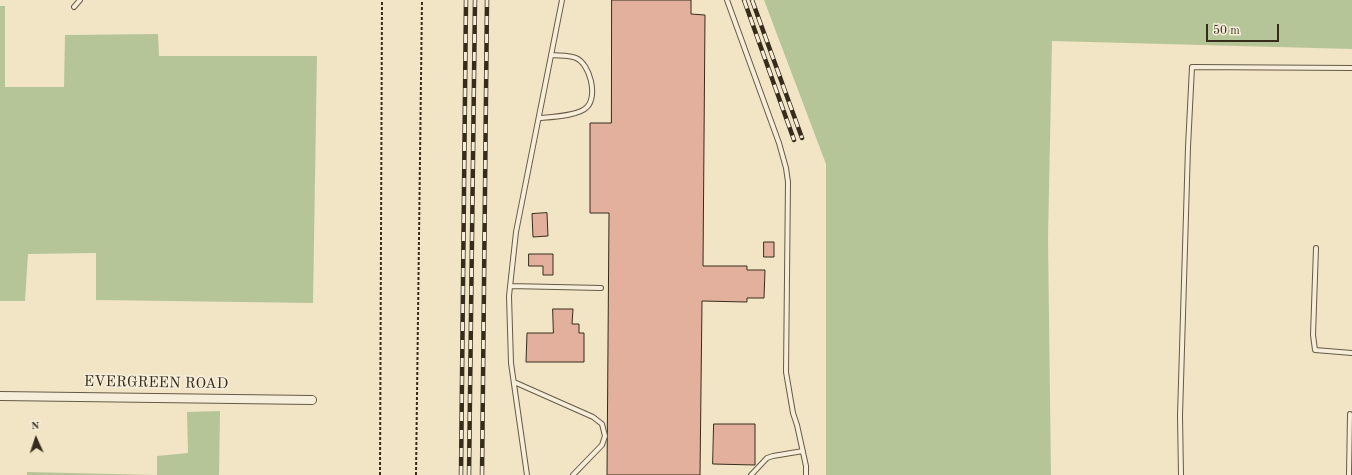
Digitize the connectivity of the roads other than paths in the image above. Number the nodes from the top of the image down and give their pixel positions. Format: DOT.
graph roads {
  1 [pos="80,0"];
  2 [pos="562,0"];
  3 [pos="727,0"];
  4 [pos="74,7"];
  5 [pos="551,55"];
  6 [pos="1352,68"];
  7 [pos="539,118"];
  8 [pos="1316,248"];
  9 [pos="510,286"];
  10 [pos="601,288"];
  11 [pos="1352,353"];
  12 [pos="514,382"];
  13 [pos="0,396"];
  14 [pos="312,400"];
  15 [pos="1350,414"];
  16 [pos="803,451"];
  17 [pos="527,475"];
  18 [pos="573,475"];
  19 [pos="751,475"];
  20 [pos="806,475"];
  21 [pos="1181,475"];
  22 [pos="1349,475"];
  1 -- 4 [label="lane"];
  2 -- 5 [label="lane"];
  3 -- 16 [label="lane"];
  5 -- 7 [label="lane"];
  5 -- 7 [label="lane"];
  6 -- 21 [label="lane"];
  7 -- 9 [label="lane"];
  8 -- 11 [label="lane"];
  9 -- 10 [label="lane"];
  9 -- 12 [label="lane"];
  12 -- 17 [label="lane"];
  12 -- 18 [label="lane"];
  13 -- 14 [label="street, EVERGREEN ROAD"];
  15 -- 22 [label="lane"];
  16 -- 19 [label="lane"];
  16 -- 20 [label="lane"];
}
